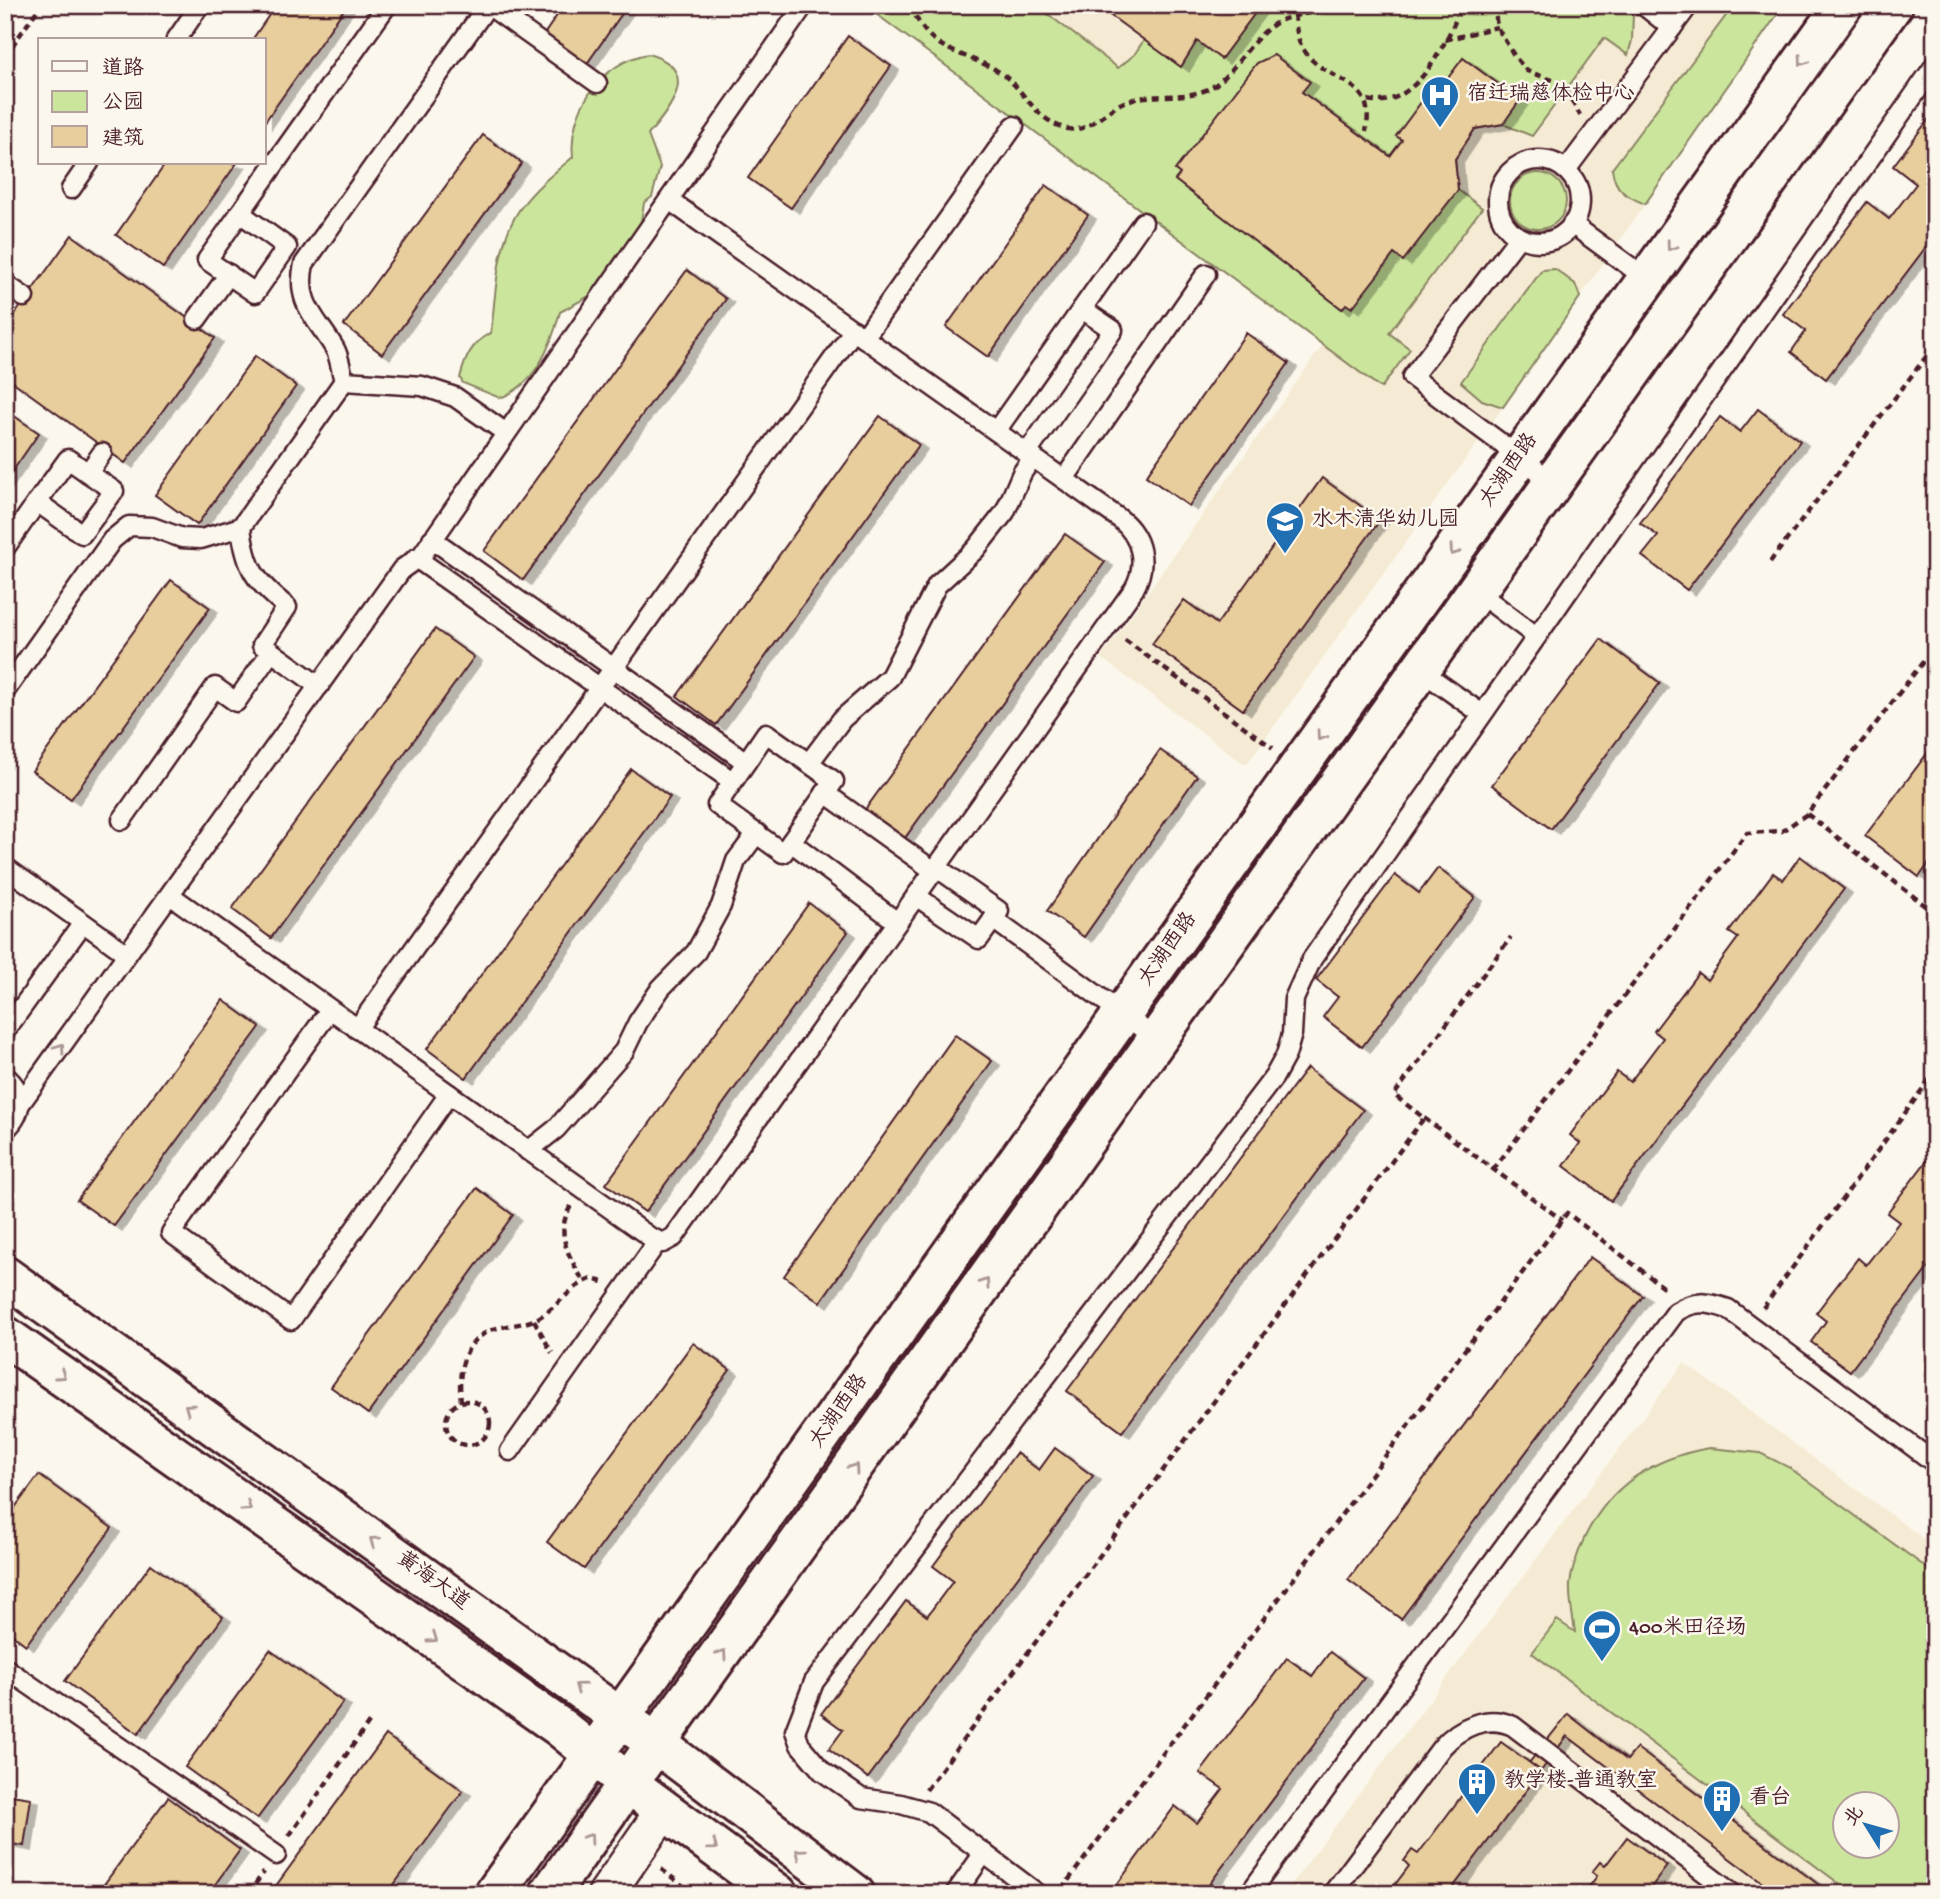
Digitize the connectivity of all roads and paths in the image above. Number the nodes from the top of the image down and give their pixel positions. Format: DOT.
graph roads {
  1 [pos="41,5"];
  2 [pos="201,5"];
  3 [pos="387,5"];
  4 [pos="488,5"];
  5 [pos="804,5"];
  6 [pos="911,5"];
  7 [pos="1337,5"];
  8 [pos="1462,5"];
  9 [pos="1494,5"];
  10 [pos="1643,5"];
  11 [pos="1689,5"];
  12 [pos="1843,5"];
  13 [pos="1893,5"];
  14 [pos="1294,15"];
  15 [pos="1497,27"];
  16 [pos="1672,28"];
  17 [pos="177,38"];
  18 [pos="1444,40"];
  19 [pos="5,56"];
  20 [pos="1935,65"];
  21 [pos="597,83"];
  22 [pos="1367,100"];
  23 [pos="1014,126"];
  24 [pos="1366,131"];
  25 [pos="1588,139"];
  26 [pos="88,164"];
  27 [pos="1566,170"];
  28 [pos="71,189"];
  29 [pos="669,200"];
  30 [pos="240,214"];
  31 [pos="1143,222"];
  32 [pos="1572,224"];
  33 [pos="1519,237"];
  34 [pos="274,266"];
  35 [pos="229,274"];
  36 [pos="1206,274"];
  37 [pos="1647,279"];
  38 [pos="300,283"];
  39 [pos="5,284"];
  40 [pos="24,297"];
  41 [pos="1082,309"];
  42 [pos="197,319"];
  43 [pos="859,334"];
  44 [pos="1935,345"];
  45 [pos="344,381"];
  46 [pos="996,431"];
  47 [pos="506,433"];
  48 [pos="102,453"];
  49 [pos="1030,455"];
  50 [pos="1520,457"];
  51 [pos="88,473"];
  52 [pos="1064,479"];
  53 [pos="1553,482"];
  54 [pos="37,502"];
  55 [pos="97,514"];
  56 [pos="241,527"];
  57 [pos="121,532"];
  58 [pos="432,539"];
  59 [pos="5,548"];
  60 [pos="416,558"];
  61 [pos="1770,562"];
  62 [pos="1476,592"];
  63 [pos="1107,627"];
  64 [pos="1536,636"];
  65 [pos="1935,646"];
  66 [pos="271,652"];
  67 [pos="613,668"];
  68 [pos="1420,670"];
  69 [pos="319,686"];
  70 [pos="600,688"];
  71 [pos="5,691"];
  72 [pos="1482,714"];
  73 [pos="746,762"];
  74 [pos="809,763"];
  75 [pos="1299,767"];
  76 [pos="732,781"];
  77 [pos="825,793"];
  78 [pos="1807,814"];
  79 [pos="122,820"];
  80 [pos="757,833"];
  81 [pos="791,842"];
  82 [pos="5,867"];
  83 [pos="935,869"];
  84 [pos="170,895"];
  85 [pos="916,896"];
  86 [pos="1935,913"];
  87 [pos="993,919"];
  88 [pos="897,922"];
  89 [pos="83,923"];
  90 [pos="1511,937"];
  91 [pos="127,954"];
  92 [pos="330,1010"];
  93 [pos="1123,1014"];
  94 [pos="357,1029"];
  95 [pos="5,1031"];
  96 [pos="1158,1040"];
  97 [pos="1935,1072"];
  98 [pos="5,1076"];
  99 [pos="449,1094"];
  100 [pos="20,1104"];
  101 [pos="1424,1118"];
  102 [pos="5,1130"];
  103 [pos="527,1151"];
  104 [pos="1493,1170"];
  105 [pos="584,1191"];
  106 [pos="1562,1220"];
  107 [pos="658,1241"];
  108 [pos="5,1276"];
  109 [pos="584,1282"];
  110 [pos="626,1286"];
  111 [pos="1687,1305"];
  112 [pos="534,1320"];
  113 [pos="1750,1325"];
  114 [pos="5,1336"];
  115 [pos="564,1375"];
  116 [pos="461,1402"];
  117 [pos="510,1451"];
  118 [pos="1935,1463"];
  119 [pos="5,1668"];
  120 [pos="622,1719"];
  121 [pos="370,1721"];
  122 [pos="657,1744"];
  123 [pos="593,1755"];
  124 [pos="629,1784"];
  125 [pos="913,1807"];
  126 [pos="664,1810"];
  127 [pos="984,1853"];
  128 [pos="276,1856"];
  129 [pos="248,1894"];
  130 [pos="494,1894"];
  131 [pos="549,1894"];
  132 [pos="606,1894"];
  133 [pos="778,1894"];
  134 [pos="855,1894"];
  135 [pos="955,1894"];
  136 [pos="1038,1894"];
  137 [pos="1058,1894"];
  138 [pos="1249,1894"];
  139 [pos="1332,1894"];
  140 [pos="1733,1894"];
  1 -- 19 [label="path"];
  2 -- 17 [label="lane"];
  3 -- 30 [label="lane"];
  4 -- 21 [label="lane"];
  4 -- 38 [label="lane"];
  5 -- 29 [label="lane"];
  6 -- 14 [label="path"];
  7 -- 14 [label="path"];
  8 -- 18 [label="path"];
  9 -- 15 [label="path"];
  10 -- 16 [label="lane"];
  11 -- 16 [label="lane"];
  12 -- 37 [label="street, 太湖西路, one-way"];
  13 -- 53 [label="street, 太湖西路"];
  14 -- 22 [label="path"];
  15 -- 18 [label="path"];
  15 -- 25 [label="path"];
  16 -- 25 [label="lane"];
  18 -- 22 [label="path"];
  20 -- 64 [label="lane"];
  22 -- 24 [label="path"];
  23 -- 43 [label="lane"];
  25 -- 27 [label="lane"];
  26 -- 28 [label="lane"];
  27 -- 32 [label="lane"];
  27 -- 33 [label="lane"];
  29 -- 43 [label="lane"];
  29 -- 47 [label="lane"];
  30 -- 34 [label="lane"];
  30 -- 35 [label="lane"];
  31 -- 41 [label="lane"];
  32 -- 33 [label="lane"];
  32 -- 37 [label="lane"];
  33 -- 50 [label="lane"];
  34 -- 35 [label="lane"];
  34 -- 38 [label="lane"];
  35 -- 42 [label="lane"];
  36 -- 52 [label="lane"];
  37 -- 50 [label="street, 太湖西路"];
  38 -- 45 [label="lane"];
  39 -- 40 [label="lane"];
  41 -- 46 [label="lane"];
  41 -- 49 [label="lane"];
  43 -- 46 [label="lane"];
  43 -- 67 [label="lane"];
  44 -- 61 [label="path"];
  45 -- 47 [label="lane"];
  45 -- 56 [label="lane"];
  46 -- 49 [label="lane"];
  47 -- 58 [label="lane"];
  48 -- 51 [label="lane"];
  49 -- 52 [label="lane"];
  49 -- 74 [label="lane"];
  50 -- 53 [label="lane"];
  50 -- 75 [label="street, 太湖西路, one-way"];
  51 -- 54 [label="lane"];
  51 -- 55 [label="lane"];
  52 -- 63 [label="lane"];
  53 -- 62 [label="street, 太湖西路"];
  54 -- 55 [label="lane"];
  54 -- 59 [label="lane"];
  55 -- 57 [label="lane"];
  56 -- 57 [label="lane"];
  56 -- 66 [label="lane"];
  57 -- 71 [label="lane"];
  58 -- 60 [label="lane"];
  58 -- 67 [label="lane"];
  60 -- 69 [label="lane"];
  60 -- 70 [label="lane"];
  62 -- 64 [label="lane"];
  62 -- 68 [label="street, 太湖西路"];
  63 -- 75 [label="path"];
  63 -- 83 [label="lane"];
  64 -- 72 [label="lane"];
  65 -- 78 [label="path"];
  66 -- 69 [label="lane"];
  66 -- 79 [label="lane"];
  67 -- 70 [label="lane"];
  67 -- 73 [label="lane"];
  68 -- 72 [label="lane"];
  68 -- 96 [label="street, 太湖西路"];
  69 -- 84 [label="lane"];
  70 -- 76 [label="lane"];
  70 -- 94 [label="lane"];
  72 -- 125 [label="lane"];
  73 -- 74 [label="lane"];
  73 -- 76 [label="lane"];
  74 -- 77 [label="lane"];
  75 -- 93 [label="street, 太湖西路"];
  76 -- 80 [label="lane"];
  77 -- 81 [label="lane"];
  77 -- 83 [label="lane"];
  78 -- 86 [label="path"];
  78 -- 104 [label="path"];
  80 -- 81 [label="lane"];
  80 -- 103 [label="lane"];
  81 -- 88 [label="lane"];
  82 -- 89 [label="lane"];
  83 -- 85 [label="lane"];
  83 -- 87 [label="lane"];
  84 -- 91 [label="lane"];
  84 -- 92 [label="lane"];
  85 -- 87 [label="lane"];
  85 -- 88 [label="lane"];
  87 -- 93 [label="lane"];
  88 -- 107 [label="lane"];
  89 -- 91 [label="lane"];
  89 -- 95 [label="lane"];
  90 -- 101 [label="path"];
  100 -- 91 [label="lane, one-way"];
  92 -- 94 [label="lane"];
  92 -- 99 [label="lane"];
  93 -- 96 [label="lane"];
  93 -- 120 [label="street, 太湖西路"];
  94 -- 99 [label="lane"];
  122 -- 96 [label="street, 太湖西路, one-way"];
  97 -- 113 [label="path"];
  98 -- 100 [label="lane"];
  99 -- 103 [label="lane"];
  100 -- 102 [label="lane"];
  101 -- 104 [label="path"];
  101 -- 125 [label="path"];
  103 -- 105 [label="lane"];
  104 -- 106 [label="path"];
  105 -- 107 [label="lane"];
  105 -- 109 [label="path"];
  106 -- 111 [label="path"];
  106 -- 137 [label="path"];
  107 -- 110 [label="lane"];
  120 -- 108 [label="street, 黄海大道, one-way"];
  109 -- 110 [label="path"];
  109 -- 112 [label="path"];
  110 -- 115 [label="lane"];
  111 -- 113 [label="lane"];
  111 -- 138 [label="lane"];
  112 -- 115 [label="path"];
  112 -- 116 [label="path"];
  113 -- 118 [label="lane"];
  114 -- 123 [label="street, one-way"];
  115 -- 117 [label="lane"];
  116 -- 116 [label="path"];
  119 -- 128 [label="lane"];
  120 -- 122 [label="street, 黄海大道"];
  120 -- 123 [label="street, 太湖西路"];
  121 -- 128 [label="path"];
  122 -- 124 [label="street, 太湖西路"];
  134 -- 122 [label="street, 黄海大道, one-way"];
  123 -- 124 [label="street"];
  123 -- 130 [label="street, 太湖西路"];
  124 -- 126 [label="street"];
  131 -- 124 [label="street, 太湖西路, one-way"];
  125 -- 127 [label="lane"];
  126 -- 132 [label="street"];
  126 -- 133 [label="street, one-way"];
  127 -- 135 [label="lane"];
  127 -- 136 [label="lane"];
  128 -- 129 [label="path"];
  139 -- 140 [label="lane"];
}
